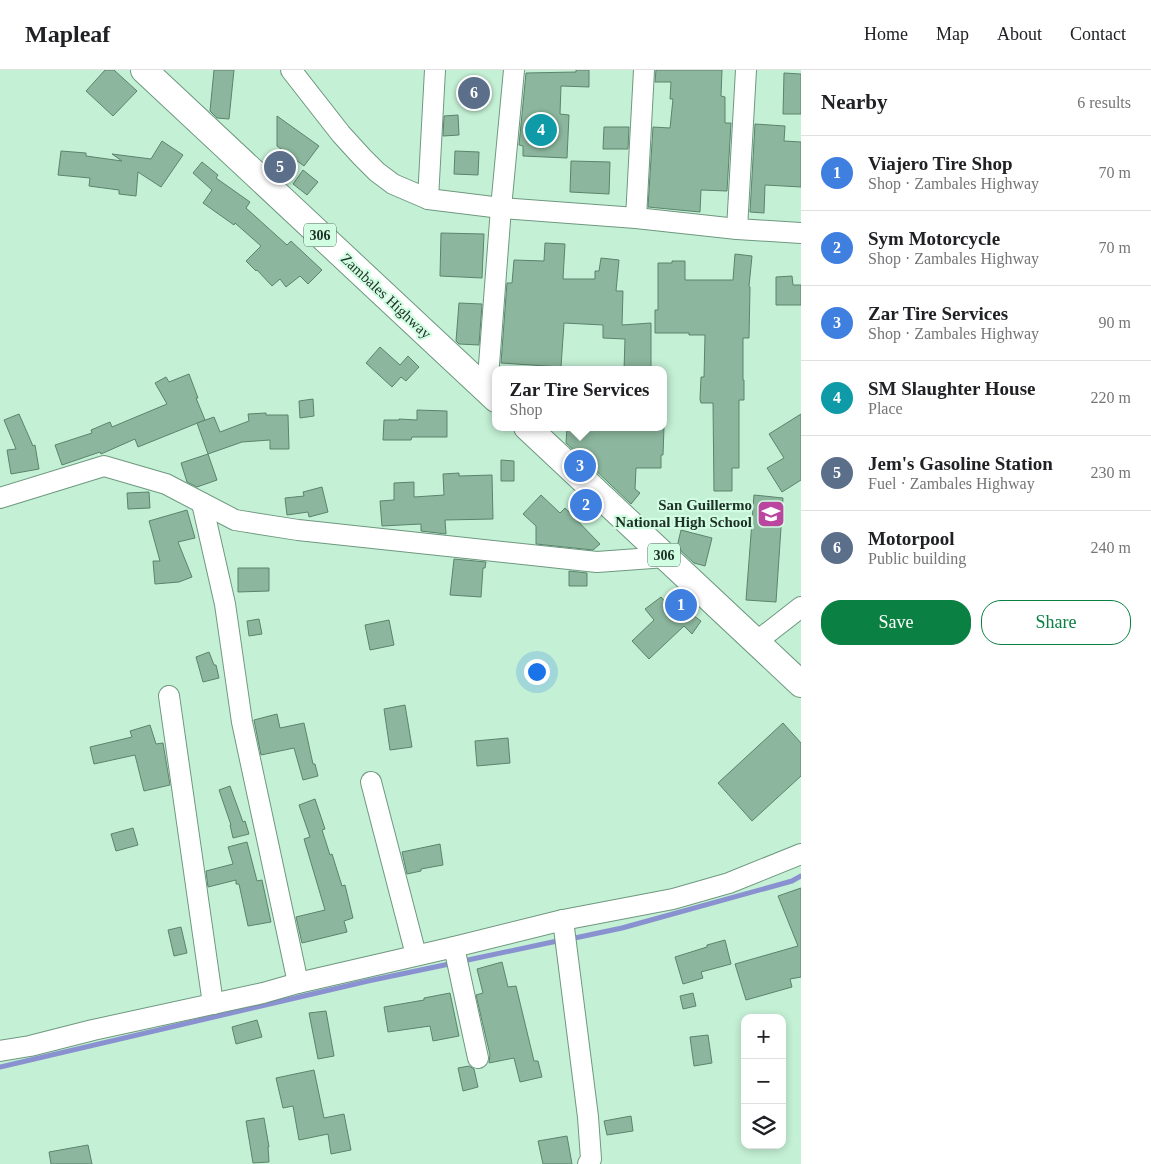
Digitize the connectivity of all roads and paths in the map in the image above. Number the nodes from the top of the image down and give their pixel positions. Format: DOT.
graph roads {
  1 [pos="144,70"];
  2 [pos="291,70"];
  3 [pos="435,70"];
  4 [pos="514,70"];
  5 [pos="644,70"];
  6 [pos="746,70"];
  7 [pos="428,199"];
  8 [pos="500,208"];
  9 [pos="636,218"];
  10 [pos="737,229"];
  11 [pos="801,233"];
  12 [pos="493,366"];
  13 [pos="492,395"];
  14 [pos="530,431"];
  15 [pos="0,498"];
  16 [pos="202,503"];
  17 [pos="666,557"];
  18 [pos="801,607"];
  19 [pos="756,642"];
  20 [pos="801,684"];
  21 [pos="169,696"];
  22 [pos="371,782"];
  23 [pos="801,854"];
  24 [pos="565,931"];
  25 [pos="416,955"];
  26 [pos="456,958"];
  27 [pos="298,983"];
  28 [pos="213,1004"];
  29 [pos="0,1051"];
  30 [pos="478,1058"];
  31 [pos="588,1164"];
  1 -- 13 [label="main road, Zambales Highway / 306"];
  2 -- 7 [label="street"];
  3 -- 7 [label="street"];
  4 -- 8 [label="street"];
  5 -- 9 [label="street"];
  6 -- 10 [label="street"];
  7 -- 8 [label="street"];
  8 -- 9 [label="street"];
  8 -- 12 [label="street"];
  9 -- 10 [label="street"];
  10 -- 11 [label="street"];
  14 -- 17 [label="main road, 306"];
  15 -- 16 [label="street"];
  16 -- 17 [label="street"];
  16 -- 27 [label="street"];
  17 -- 19 [label="main road, 306"];
  18 -- 19 [label="street"];
  19 -- 20 [label="main road, 306"];
  21 -- 28 [label="street"];
  22 -- 25 [label="street"];
  23 -- 24 [label="street"];
  24 -- 26 [label="street"];
  24 -- 31 [label="street"];
  25 -- 26 [label="street"];
  25 -- 27 [label="street"];
  26 -- 30 [label="street"];
  27 -- 28 [label="street"];
  28 -- 29 [label="street"];
}
